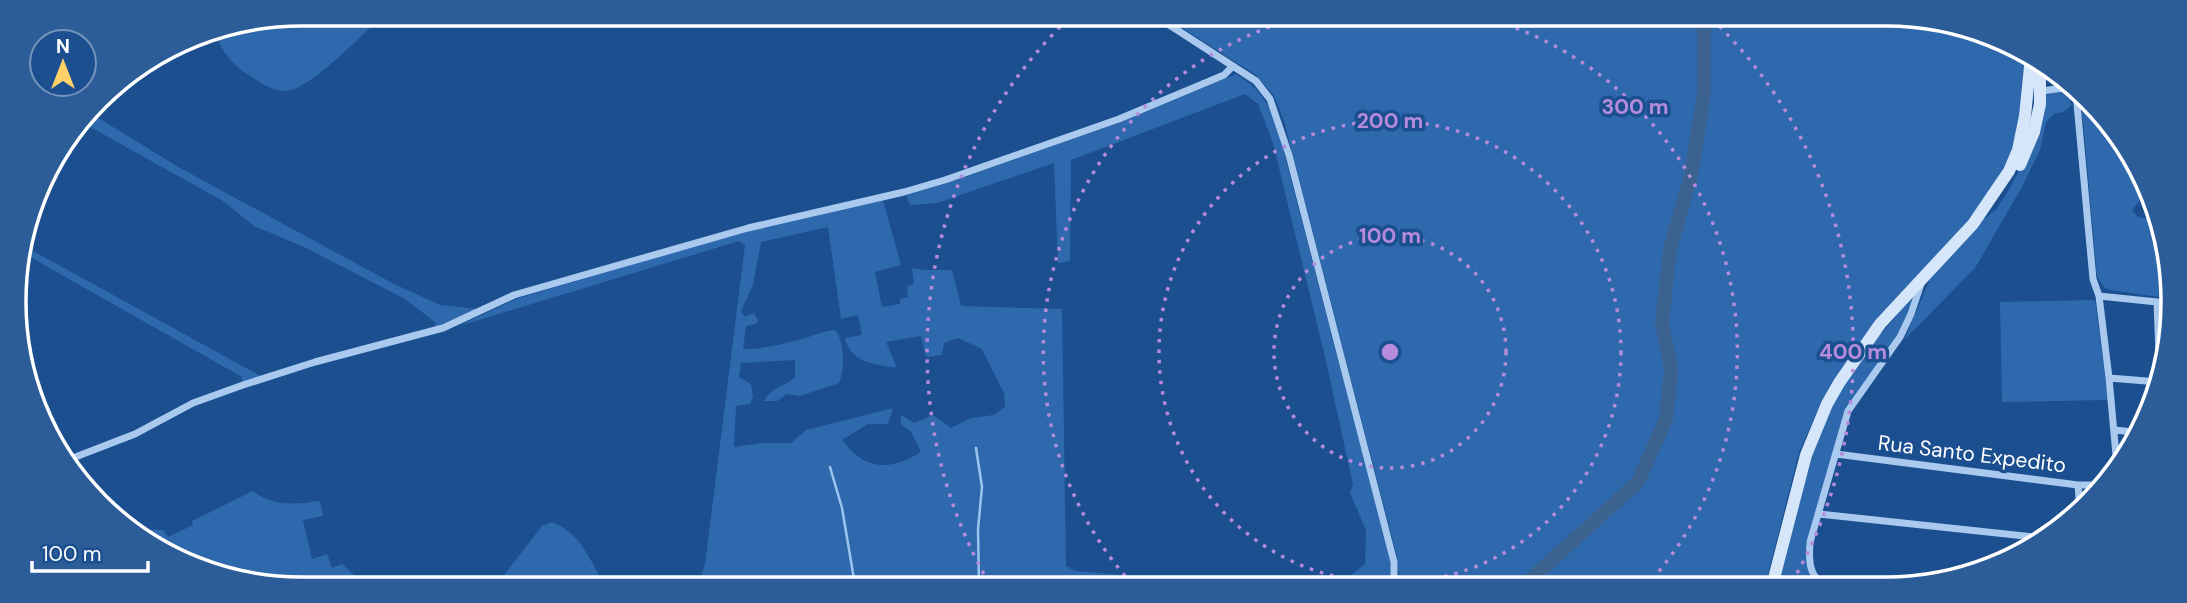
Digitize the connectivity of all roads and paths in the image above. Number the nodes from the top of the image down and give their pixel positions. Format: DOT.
graph roads {
  1 [pos="1171,26"];
  2 [pos="1233,66"];
  3 [pos="2034,70"];
  4 [pos="2038,73"];
  5 [pos="2058,87"];
  6 [pos="2037,88"];
  7 [pos="2077,104"];
  8 [pos="1922,280"];
  9 [pos="2099,296"];
  10 [pos="2157,302"];
  11 [pos="2161,302"];
  12 [pos="2159,323"];
  13 [pos="2159,328"];
  14 [pos="2109,378"];
  15 [pos="2149,380"];
  16 [pos="2115,430"];
  17 [pos="2128,431"];
  18 [pos="2116,451"];
  19 [pos="1836,454"];
  20 [pos="75,457"];
  21 [pos="2078,485"];
  22 [pos="2090,485"];
  23 [pos="2079,497"];
  24 [pos="1819,514"];
  25 [pos="2028,536"];
  26 [pos="1394,577"];
  27 [pos="1774,577"];
  28 [pos="1815,577"];
  1 -- 2 [label="street"];
  2 -- 20 [label="street"];
  2 -- 26 [label="street"];
  3 -- 6 [label="main road"];
  4 -- 6 [label="main road"];
  5 -- 6 [label="street"];
  6 -- 8 [label="main road"];
  7 -- 9 [label="street"];
  8 -- 19 [label="street"];
  8 -- 27 [label="main road"];
  9 -- 10 [label="street"];
  9 -- 14 [label="street"];
  10 -- 11 [label="street"];
  10 -- 12 [label="street"];
  12 -- 13 [label="street"];
  14 -- 15 [label="street"];
  14 -- 16 [label="street"];
  16 -- 17 [label="street"];
  16 -- 18 [label="street"];
  19 -- 21 [label="street, Rua Santo Expedito"];
  19 -- 24 [label="street"];
  21 -- 22 [label="street, Rua Santo Expedito"];
  21 -- 23 [label="street"];
  24 -- 25 [label="street"];
  24 -- 28 [label="street"];
}
